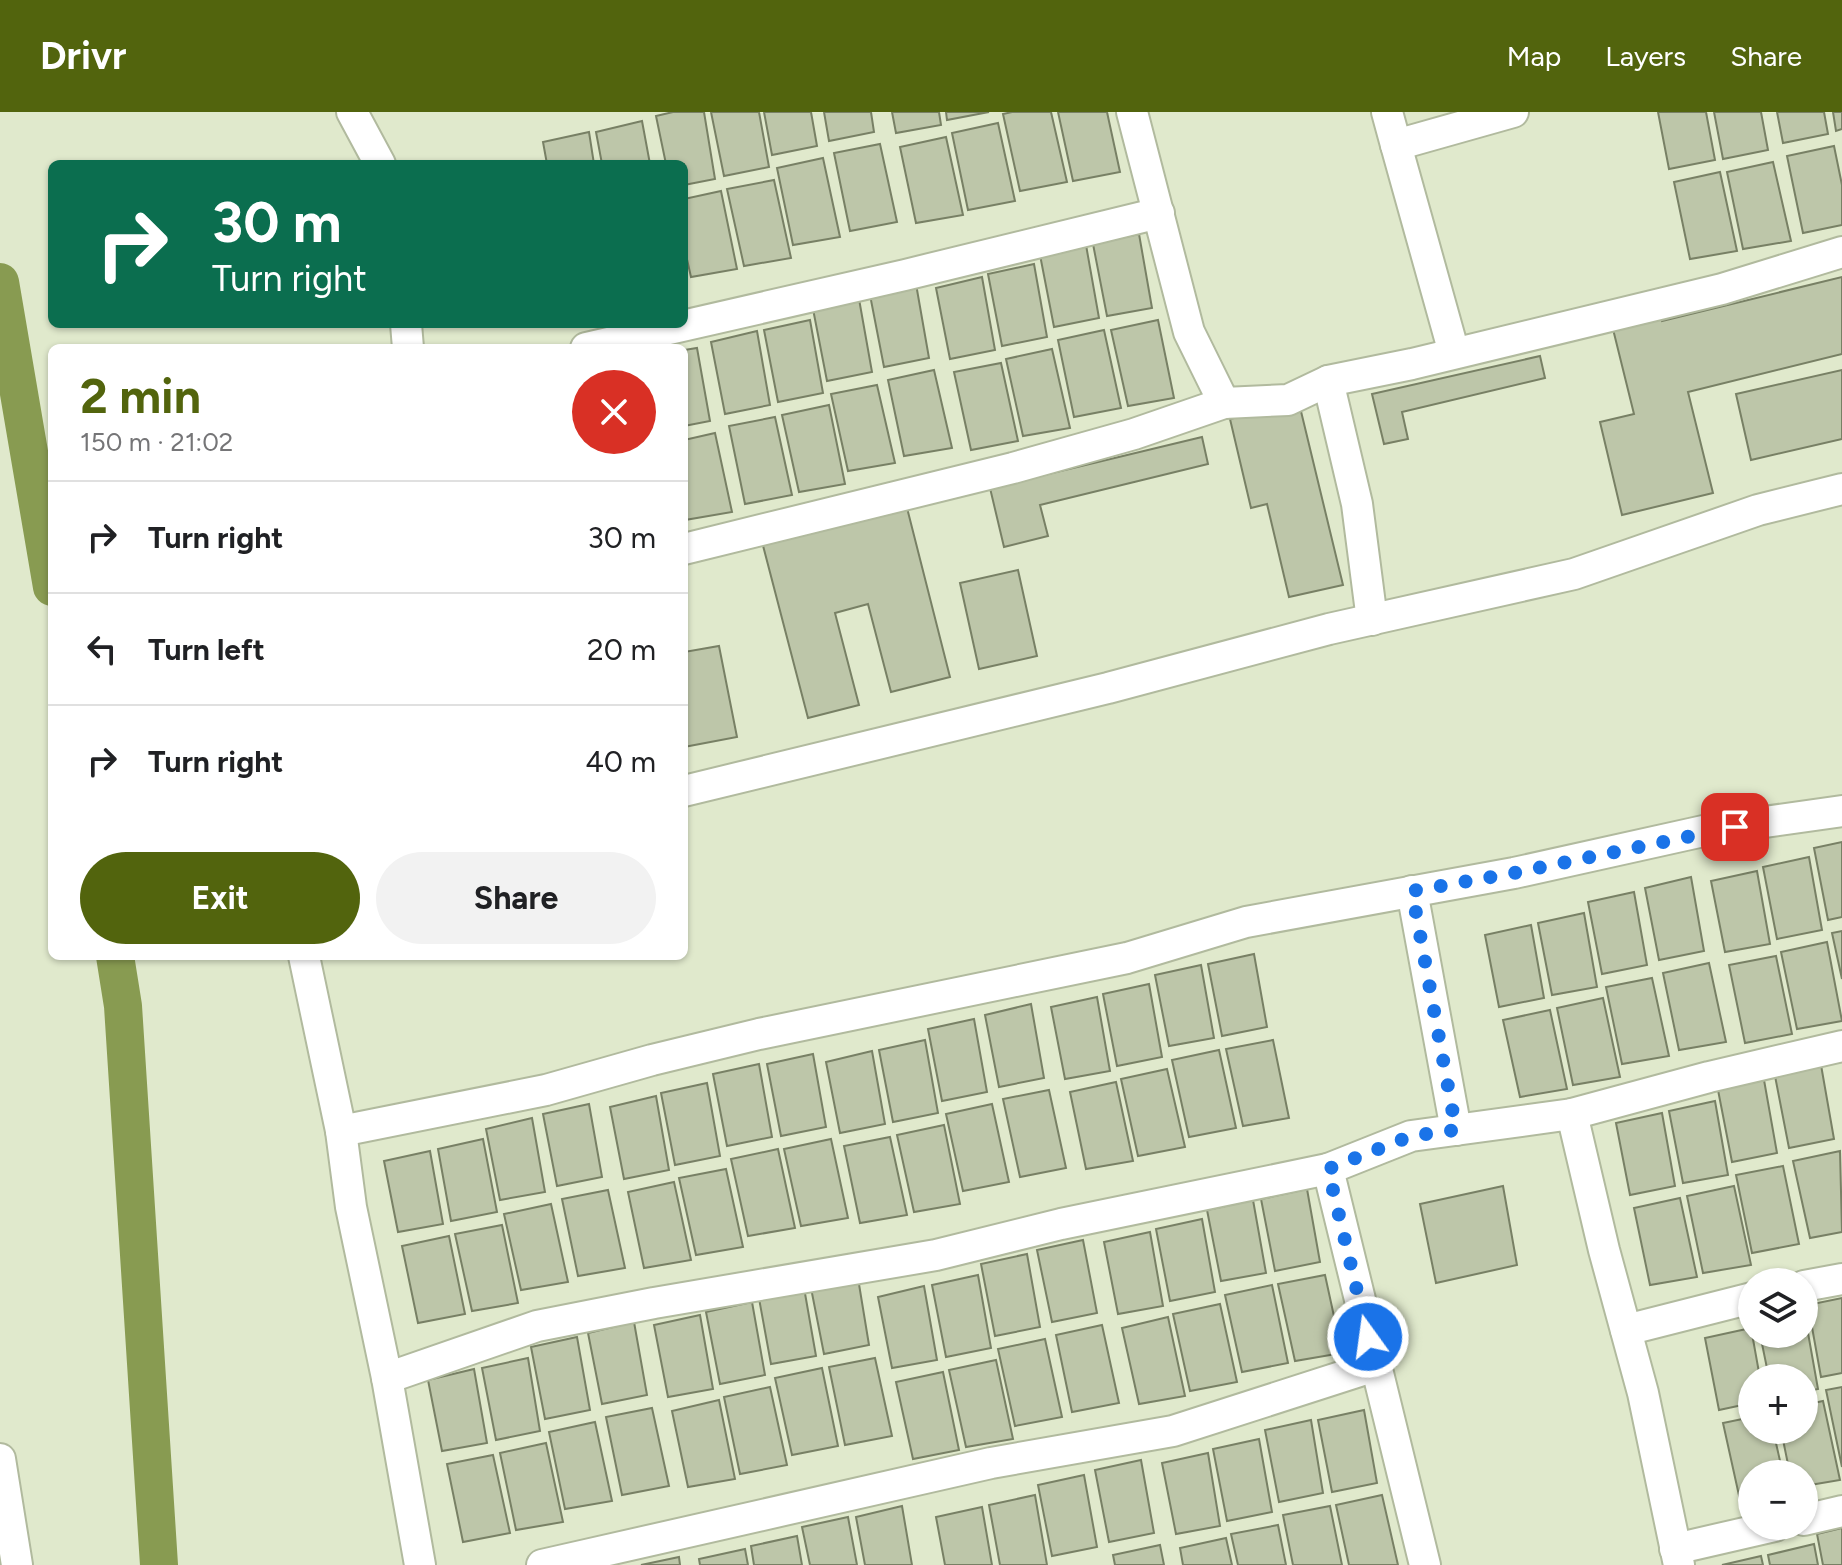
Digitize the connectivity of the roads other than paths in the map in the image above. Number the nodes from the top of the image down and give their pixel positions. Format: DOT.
graph roads {
  1 [pos="352,112"];
  2 [pos="1132,112"];
  3 [pos="1387,112"];
  4 [pos="1513,112"];
  5 [pos="1396,145"];
  6 [pos="378,160"];
  7 [pos="1159,213"];
  8 [pos="1842,252"];
  9 [pos="688,325"];
  10 [pos="673,328"];
  11 [pos="603,344"];
  12 [pos="1454,353"];
  13 [pos="1328,381"];
  14 [pos="1224,403"];
  15 [pos="1842,489"];
  16 [pos="688,548"];
  17 [pos="1372,620"];
  18 [pos="688,790"];
  19 [pos="1842,811"];
  20 [pos="1412,891"];
  21 [pos="305,960"];
  22 [pos="1842,1046"];
  23 [pos="1572,1114"];
  24 [pos="1456,1130"];
  25 [pos="341,1131"];
  26 [pos="1328,1169"];
  27 [pos="1842,1279"];
  28 [pos="1818,1283"];
  29 [pos="1738,1302"];
  30 [pos="1626,1330"];
  31 [pos="1375,1366"];
  32 [pos="387,1378"];
  33 [pos="0,1459"];
  34 [pos="1842,1511"];
  35 [pos="1818,1517"];
  36 [pos="1738,1538"];
  37 [pos="1677,1557"];
  38 [pos="17,1565"];
  39 [pos="420,1565"];
  40 [pos="542,1565"];
  41 [pos="1425,1565"];
  1 -- 6 [label="street"];
  2 -- 7 [label="street"];
  3 -- 5 [label="street"];
  4 -- 5 [label="street"];
  5 -- 12 [label="street"];
  7 -- 9 [label="street"];
  7 -- 14 [label="street"];
  8 -- 12 [label="street"];
  10 -- 11 [label="street"];
  12 -- 13 [label="street"];
  13 -- 14 [label="street"];
  13 -- 17 [label="street"];
  14 -- 16 [label="street"];
  15 -- 17 [label="street"];
  17 -- 18 [label="street"];
  19 -- 20 [label="street"];
  20 -- 24 [label="street"];
  20 -- 25 [label="street"];
  21 -- 25 [label="street"];
  22 -- 23 [label="street"];
  23 -- 24 [label="street"];
  23 -- 30 [label="street"];
  24 -- 26 [label="street"];
  25 -- 32 [label="street"];
  26 -- 31 [label="street"];
  26 -- 32 [label="street"];
  27 -- 28 [label="street"];
  29 -- 30 [label="street"];
  30 -- 37 [label="street"];
  31 -- 40 [label="street"];
  31 -- 41 [label="street"];
  32 -- 39 [label="street"];
  33 -- 38 [label="street"];
  34 -- 35 [label="street"];
  36 -- 37 [label="street"];
}
